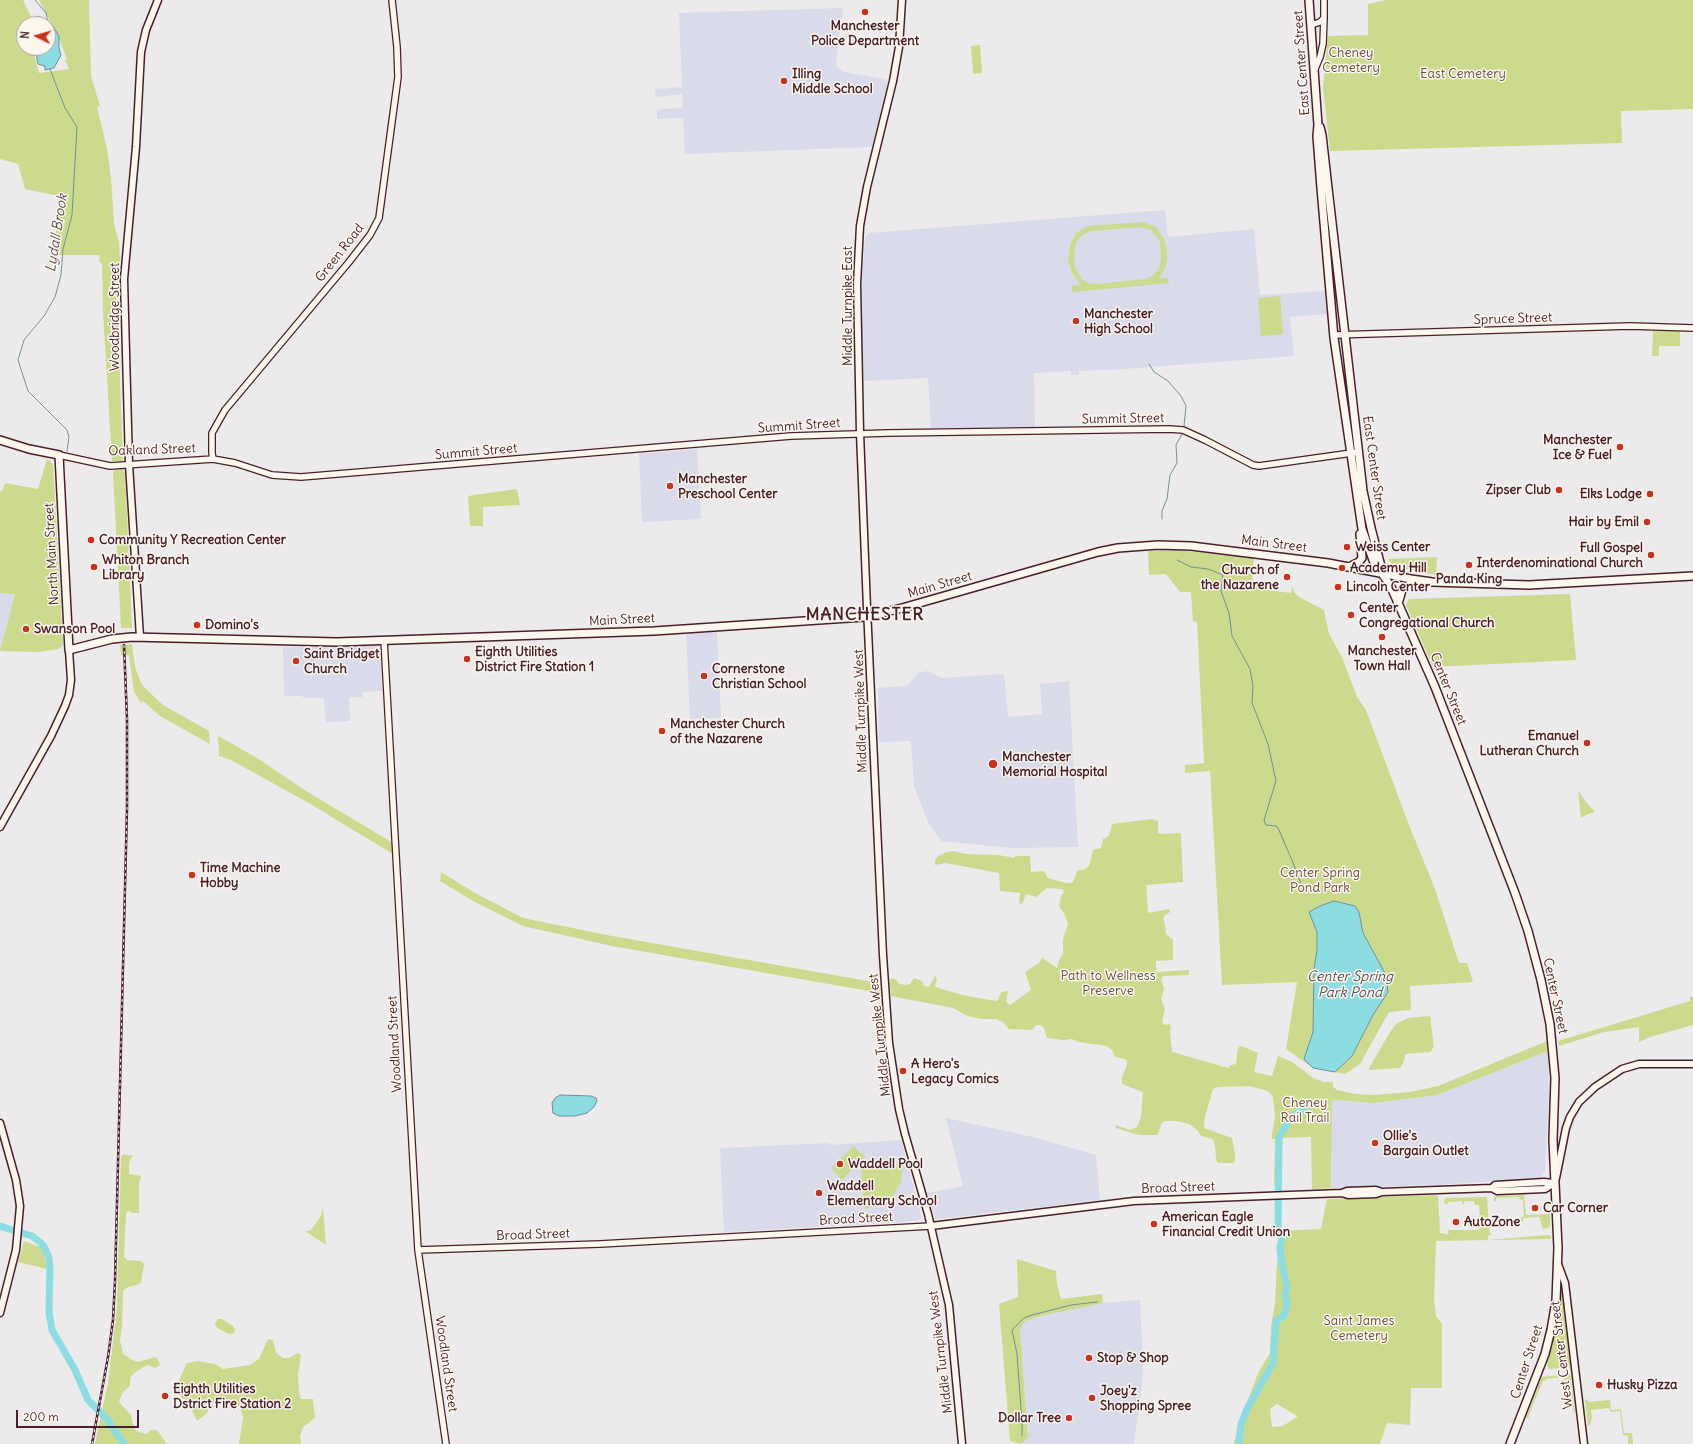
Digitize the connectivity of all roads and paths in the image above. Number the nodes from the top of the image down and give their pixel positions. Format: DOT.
graph roads {
  1 [pos="158,0"];
  2 [pos="392,0"];
  3 [pos="902,0"];
  4 [pos="1309,0"];
  5 [pos="1324,0"];
  6 [pos="1324,18"];
  7 [pos="1311,25"];
  8 [pos="1314,72"];
  9 [pos="1318,125"];
  10 [pos="1693,328"];
  11 [pos="1334,335"];
  12 [pos="1346,335"];
  13 [pos="860,433"];
  14 [pos="0,440"];
  15 [pos="1359,452"];
  16 [pos="1350,453"];
  17 [pos="58,455"];
  18 [pos="213,459"];
  19 [pos="235,463"];
  20 [pos="129,464"];
  21 [pos="1369,520"];
  22 [pos="1360,522"];
  23 [pos="1349,567"];
  24 [pos="1383,574"];
  25 [pos="1693,576"];
  26 [pos="1416,580"];
  27 [pos="1398,604"];
  28 [pos="867,616"];
  29 [pos="140,637"];
  30 [pos="384,640"];
  31 [pos="69,650"];
  32 [pos="0,827"];
  33 [pos="1693,1064"];
  34 [pos="0,1123"];
  35 [pos="1554,1183"];
  36 [pos="931,1226"];
  37 [pos="418,1250"];
  38 [pos="1558,1264"];
  39 [pos="0,1313"];
  40 [pos="446,1444"];
  41 [pos="962,1444"];
  42 [pos="1510,1444"];
  43 [pos="1584,1444"];
  1 -- 20 [label="main road, Woodbridge Street"];
  2 -- 18 [label="street, Green Road"];
  3 -- 13 [label="main road, Middle Turnpike East"];
  4 -- 7 [label="main road, East Center Street"];
  5 -- 6 [label="street"];
  6 -- 7 [label="street"];
  6 -- 8 [label="street"];
  7 -- 8 [label="main road, East Center Street"];
  8 -- 9 [label="main road, East Center Street"];
  9 -- 11 [label="main road, East Center Street"];
  9 -- 12 [label="main road, East Center Street"];
  10 -- 12 [label="street, Spruce Street"];
  11 -- 12 [label="street, Spruce Street"];
  11 -- 16 [label="main road, East Center Street"];
  12 -- 15 [label="main road, East Center Street"];
  13 -- 16 [label="street, Summit Street"];
  13 -- 19 [label="street, Summit Street"];
  13 -- 28 [label="main road, Middle Turnpike East"];
  14 -- 17 [label="main road, Oakland Street"];
  15 -- 16 [label="street, Summit Street"];
  15 -- 21 [label="main road, East Center Street"];
  16 -- 22 [label="main road, East Center Street"];
  17 -- 20 [label="street, Oakland Street"];
  17 -- 31 [label="main road, North Main Street"];
  18 -- 19 [label="street, Oakland Street"];
  18 -- 20 [label="street, Oakland Street"];
  20 -- 29 [label="main road, Woodbridge Street"];
  21 -- 22 [label="main road"];
  21 -- 24 [label="main road, East Center Street"];
  22 -- 23 [label="main road"];
  22 -- 24 [label="main road, East Center Street"];
  23 -- 24 [label="main road, Main Street"];
  23 -- 28 [label="main road, Main Street"];
  24 -- 26 [label="main road, Main Street"];
  24 -- 27 [label="main road, Center Street"];
  25 -- 26 [label="main road, Main Street"];
  26 -- 27 [label="main road"];
  27 -- 35 [label="main road, Center Street"];
  28 -- 30 [label="main road, Main Street"];
  28 -- 36 [label="main road, Middle Turnpike West"];
  29 -- 30 [label="main road, Main Street"];
  29 -- 31 [label="main road, Main Street"];
  30 -- 37 [label="street, Woodland Street"];
  31 -- 32 [label="main road, North Main Street"];
  33 -- 35 [label="main road"];
  34 -- 39 [label="main road"];
  35 -- 36 [label="main road, Broad Street"];
  35 -- 38 [label="main road, Center Street"];
  36 -- 37 [label="street, Broad Street"];
  36 -- 41 [label="main road, Middle Turnpike West"];
  37 -- 40 [label="street, Woodland Street"];
  38 -- 42 [label="main road, Center Street"];
  38 -- 43 [label="main road, West Center Street"];
}
